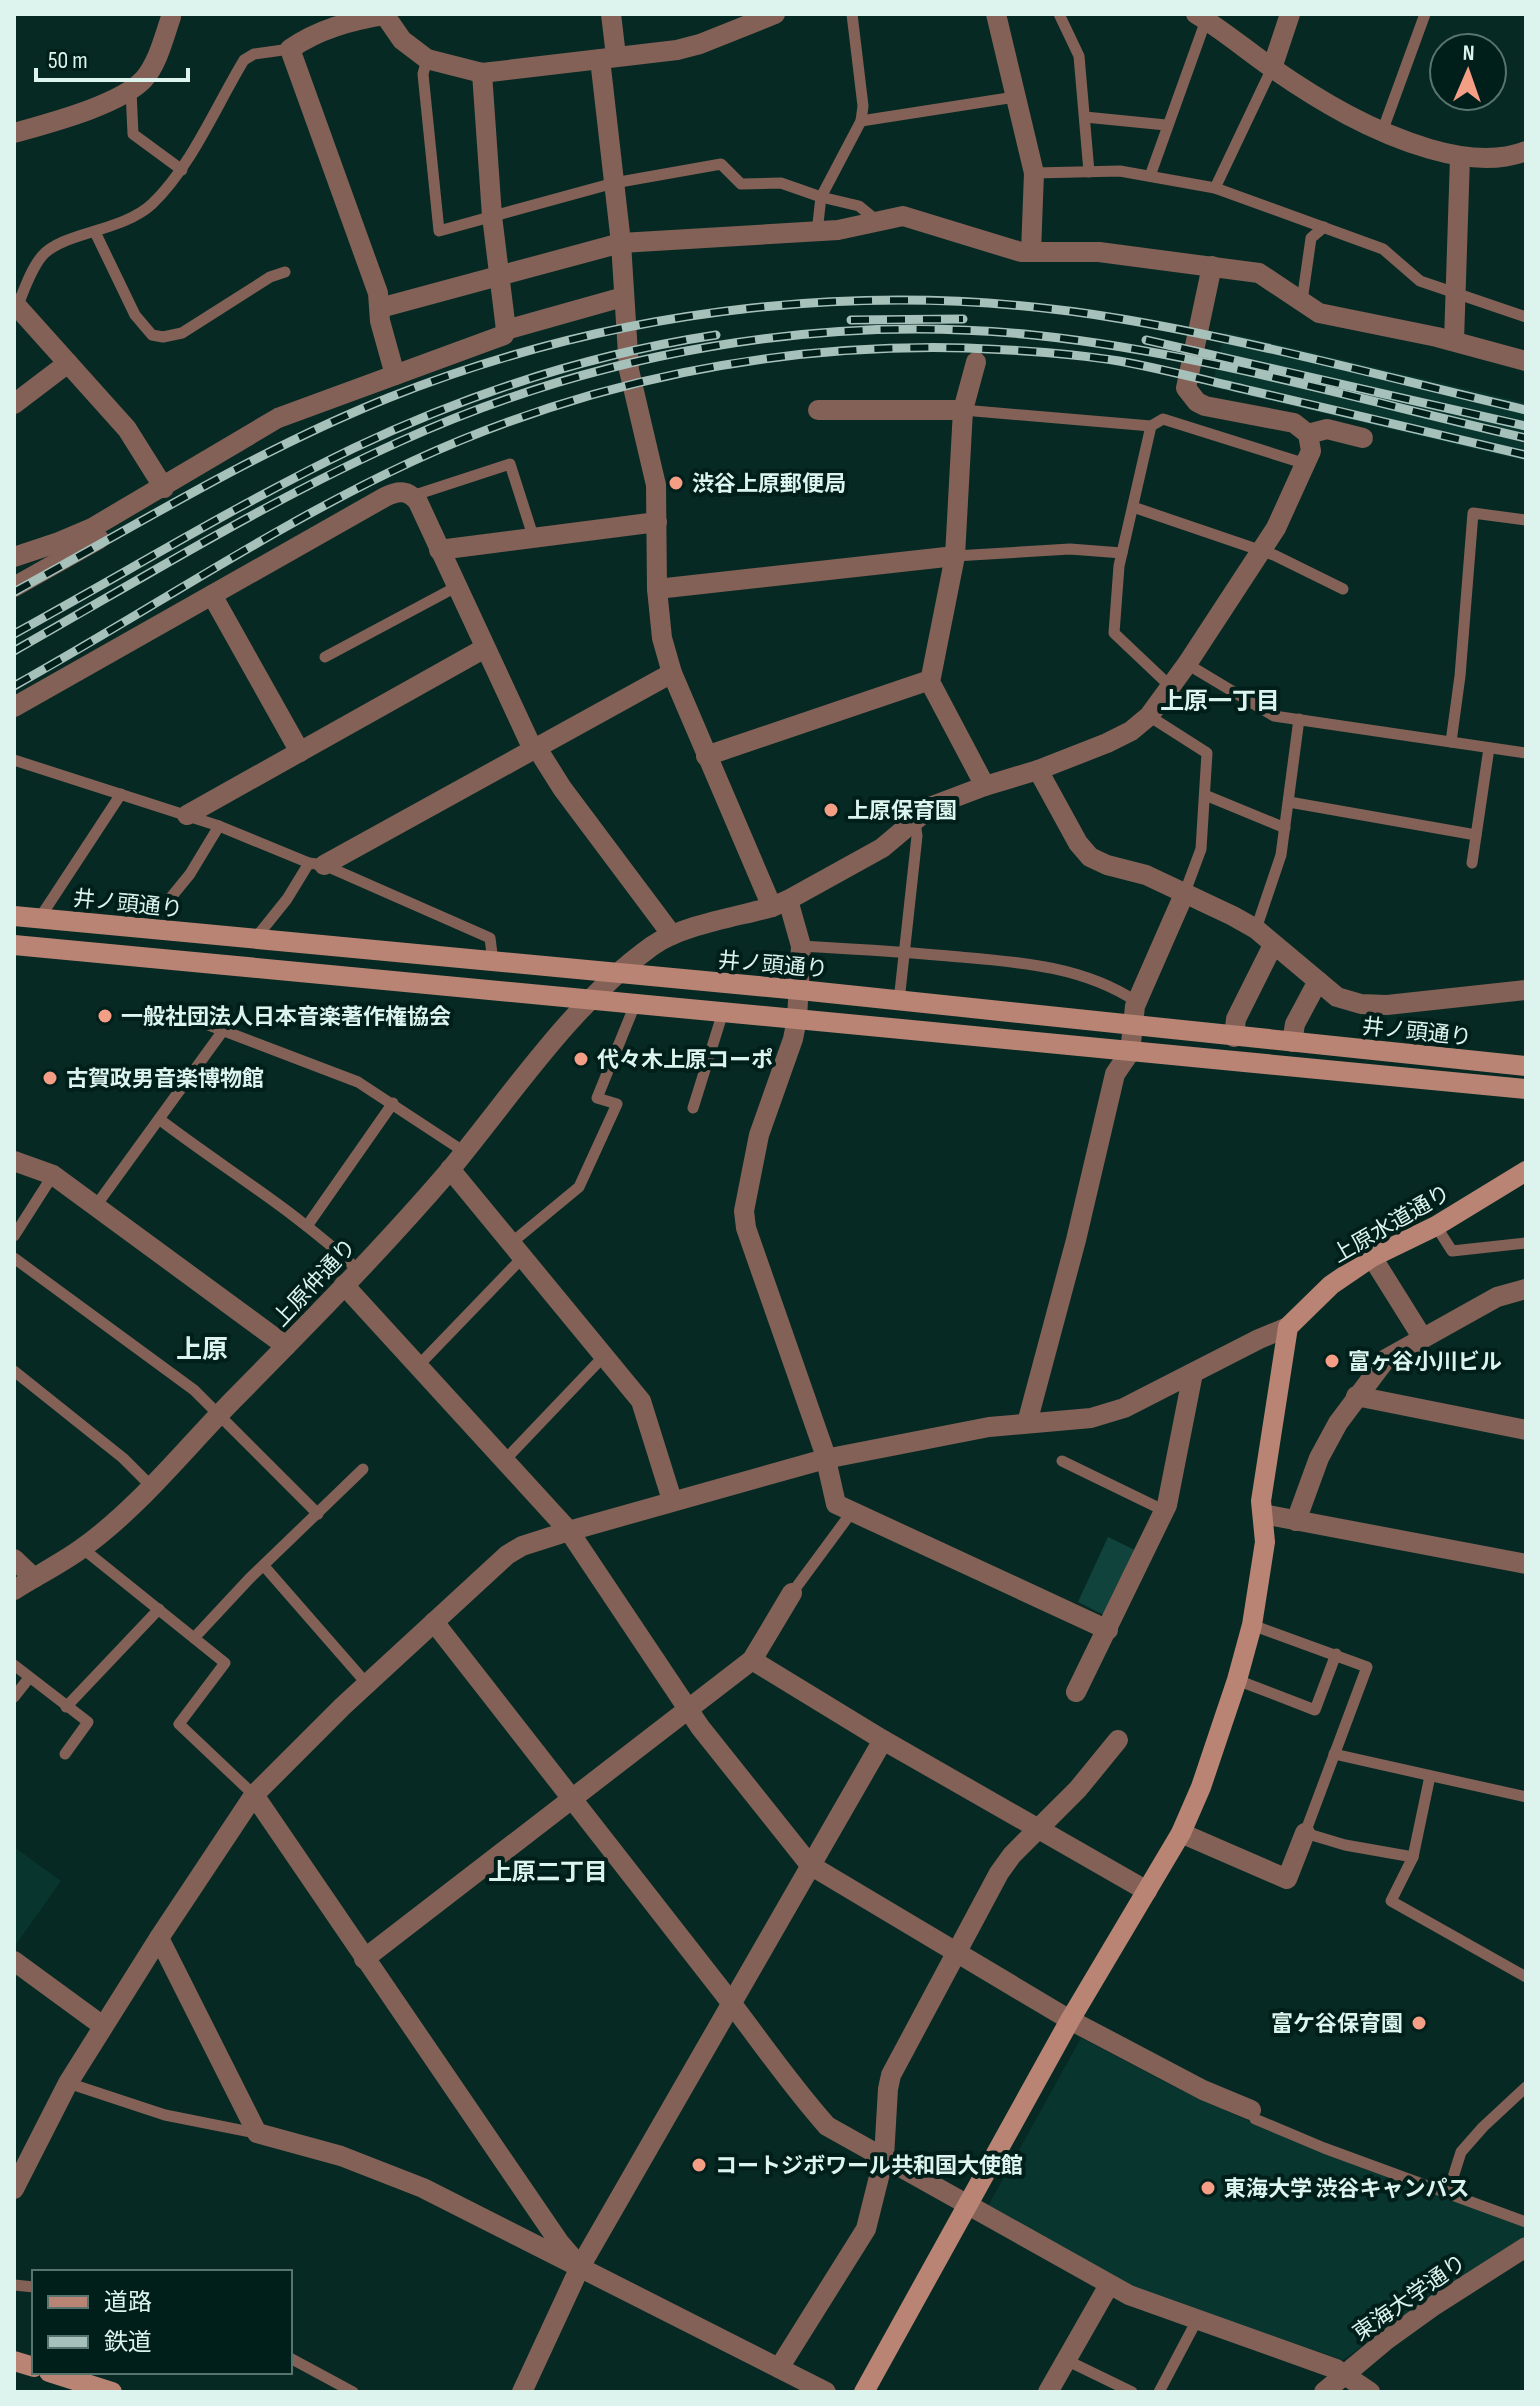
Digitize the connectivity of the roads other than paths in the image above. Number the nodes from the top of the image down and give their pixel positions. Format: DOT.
graph roads {
  1 [pos="611,14"];
  2 [pos="775,14"];
  3 [pos="852,14"];
  4 [pos="996,14"];
  5 [pos="1059,14"];
  6 [pos="1290,14"];
  7 [pos="1425,14"];
  8 [pos="171,15"];
  9 [pos="384,15"];
  10 [pos="1201,17"];
  11 [pos="290,49"];
  12 [pos="608,57"];
  13 [pos="427,59"];
  14 [pos="1272,68"];
  15 [pos="482,73"];
  16 [pos="131,91"];
  17 [pos="1015,97"];
  18 [pos="1085,117"];
  19 [pos="861,121"];
  20 [pos="1166,125"];
  21 [pos="1382,132"];
  22 [pos="14,133"];
  23 [pos="1526,151"];
  24 [pos="1460,157"];
  25 [pos="182,170"];
  26 [pos="1089,172"];
  27 [pos="1034,173"];
  28 [pos="1150,176"];
  29 [pos="614,183"];
  30 [pos="1215,188"];
  31 [pos="821,197"];
  32 [pos="492,216"];
  33 [pos="876,220"];
  34 [pos="1324,227"];
  35 [pos="95,232"];
  36 [pos="817,232"];
  37 [pos="621,243"];
  38 [pos="1031,252"];
  39 [pos="1212,266"];
  40 [pos="285,272"];
  41 [pos="499,277"];
  42 [pos="1455,291"];
  43 [pos="623,297"];
  44 [pos="1302,301"];
  45 [pos="16,304"];
  46 [pos="380,308"];
  47 [pos="1526,317"];
  48 [pos="506,330"];
  49 [pos="1454,341"];
  50 [pos="1526,361"];
  51 [pos="976,362"];
  52 [pos="68,363"];
  53 [pos="395,375"];
  54 [pos="14,404"];
  55 [pos="818,410"];
  56 [pos="963,410"];
  57 [pos="1151,426"];
  58 [pos="1308,434"];
  59 [pos="1363,438"];
  60 [pos="1306,464"];
  61 [pos="164,488"];
  62 [pos="412,496"];
  63 [pos="1133,507"];
  64 [pos="1526,520"];
  65 [pos="657,522"];
  66 [pos="99,539"];
  67 [pos="534,539"];
  68 [pos="439,550"];
  69 [pos="1261,552"];
  70 [pos="1122,553"];
  71 [pos="955,556"];
  72 [pos="14,557"];
  73 [pos="14,587"];
  74 [pos="456,587"];
  75 [pos="657,589"];
  76 [pos="1343,589"];
  77 [pos="212,595"];
  78 [pos="485,648"];
  79 [pos="325,657"];
  80 [pos="1187,664"];
  81 [pos="672,673"];
  82 [pos="930,682"];
  83 [pos="1171,687"];
  84 [pos="14,707"];
  85 [pos="1149,716"];
  86 [pos="1299,719"];
  87 [pos="1451,742"];
  88 [pos="535,747"];
  89 [pos="1489,748"];
  90 [pos="300,752"];
  91 [pos="1526,753"];
  92 [pos="706,756"];
  93 [pos="14,760"];
  94 [pos="1038,770"];
  95 [pos="985,786"];
  96 [pos="121,794"];
  97 [pos="1205,795"];
  98 [pos="1289,802"];
  99 [pos="187,815"];
  100 [pos="915,822"];
  101 [pos="219,826"];
  102 [pos="1285,828"];
  103 [pos="1476,835"];
  104 [pos="1472,863"];
  105 [pos="317,864"];
  106 [pos="1185,892"];
  107 [pos="780,903"];
  108 [pos="14,916"];
  109 [pos="39,919"];
  110 [pos="1256,929"];
  111 [pos="145,930"];
  112 [pos="672,935"];
  113 [pos="254,940"];
  114 [pos="14,945"];
  115 [pos="1273,945"];
  116 [pos="801,946"];
  117 [pos="905,951"];
  118 [pos="493,962"];
  119 [pos="618,973"];
  120 [pos="1318,981"];
  121 [pos="800,990"];
  122 [pos="1526,990"];
  123 [pos="593,998"];
  124 [pos="899,1001"];
  125 [pos="636,1002"];
  126 [pos="1137,1002"];
  127 [pos="169,1010"];
  128 [pos="723,1012"];
  129 [pos="797,1019"];
  130 [pos="1132,1026"];
  131 [pos="222,1032"];
  132 [pos="1234,1037"];
  133 [pos="1292,1042"];
  134 [pos="1130,1052"];
  135 [pos="1526,1066"];
  136 [pos="1526,1089"];
  137 [pos="393,1103"];
  138 [pos="693,1108"];
  139 [pos="159,1119"];
  140 [pos="463,1151"];
  141 [pos="14,1161"];
  142 [pos="450,1169"];
  143 [pos="1526,1171"];
  144 [pos="53,1175"];
  145 [pos="95,1207"];
  146 [pos="307,1226"];
  147 [pos="1436,1226"];
  148 [pos="14,1236"];
  149 [pos="1526,1243"];
  150 [pos="516,1250"];
  151 [pos="1372,1257"];
  152 [pos="14,1258"];
  153 [pos="351,1277"];
  154 [pos="1526,1289"];
  155 [pos="1288,1327"];
  156 [pos="1422,1337"];
  157 [pos="286,1346"];
  158 [pos="604,1356"];
  159 [pos="418,1366"];
  160 [pos="14,1371"];
  161 [pos="1193,1373"];
  162 [pos="1356,1396"];
  163 [pos="219,1413"];
  164 [pos="1027,1423"];
  165 [pos="1526,1430"];
  166 [pos="825,1459"];
  167 [pos="1062,1461"];
  168 [pos="503,1462"];
  169 [pos="363,1469"];
  170 [pos="152,1487"];
  171 [pos="672,1500"];
  172 [pos="1165,1511"];
  173 [pos="851,1513"];
  174 [pos="318,1514"];
  175 [pos="1263,1514"];
  176 [pos="1296,1521"];
  177 [pos="569,1531"];
  178 [pos="82,1548"];
  179 [pos="14,1559"];
  180 [pos="1526,1564"];
  181 [pos="264,1566"];
  182 [pos="34,1578"];
  183 [pos="14,1590"];
  184 [pos="792,1593"];
  185 [pos="159,1609"];
  186 [pos="434,1622"];
  187 [pos="1252,1625"];
  188 [pos="1108,1630"];
  189 [pos="194,1638"];
  190 [pos="1336,1654"];
  191 [pos="752,1660"];
  192 [pos="14,1665"];
  193 [pos="29,1678"];
  194 [pos="1237,1680"];
  195 [pos="367,1684"];
  196 [pos="1076,1692"];
  197 [pos="14,1697"];
  198 [pos="66,1707"];
  199 [pos="689,1709"];
  200 [pos="883,1740"];
  201 [pos="1118,1740"];
  202 [pos="65,1754"];
  203 [pos="1334,1754"];
  204 [pos="1430,1776"];
  205 [pos="254,1795"];
  206 [pos="1526,1797"];
  207 [pos="571,1800"];
  208 [pos="1039,1831"];
  209 [pos="1181,1833"];
  210 [pos="1305,1833"];
  211 [pos="1413,1857"];
  212 [pos="810,1865"];
  213 [pos="1147,1891"];
  214 [pos="159,1938"];
  215 [pos="957,1953"];
  216 [pos="364,1959"];
  217 [pos="14,1961"];
  218 [pos="1526,1977"];
  219 [pos="731,2003"];
  220 [pos="1070,2020"];
  221 [pos="103,2026"];
  222 [pos="68,2083"];
  223 [pos="1526,2087"];
  224 [pos="1251,2110"];
  225 [pos="257,2133"];
  226 [pos="884,2157"];
  227 [pos="14,2189"];
  228 [pos="1448,2193"];
  229 [pos="968,2205"];
  230 [pos="1526,2222"];
  231 [pos="1526,2247"];
  232 [pos="580,2267"];
  233 [pos="1109,2285"];
  234 [pos="1197,2320"];
  235 [pos="292,2359"];
  236 [pos="1066,2360"];
  237 [pos="779,2368"];
  238 [pos="55,2374"];
  239 [pos="1344,2376"];
  240 [pos="112,2392"];
  241 [pos="353,2392"];
  242 [pos="522,2392"];
  243 [pos="826,2392"];
  244 [pos="864,2392"];
  245 [pos="1048,2392"];
  246 [pos="1132,2392"];
  247 [pos="1159,2392"];
  248 [pos="1324,2392"];
  249 [pos="1370,2392"];
  1 -- 12 [label="street"];
  2 -- 12 [label="street"];
  3 -- 19 [label="lane"];
  4 -- 17 [label="street"];
  5 -- 18 [label="lane"];
  6 -- 14 [label="street"];
  7 -- 21 [label="lane"];
  8 -- 16 [label="street"];
  9 -- 11 [label="street"];
  9 -- 13 [label="street"];
  10 -- 14 [label="street"];
  10 -- 20 [label="lane"];
  11 -- 25 [label="lane"];
  11 -- 46 [label="street"];
  12 -- 15 [label="street"];
  12 -- 29 [label="street"];
  13 -- 15 [label="street"];
  13 -- 32 [label="lane"];
  14 -- 21 [label="street"];
  14 -- 30 [label="lane"];
  15 -- 32 [label="street"];
  16 -- 22 [label="street"];
  16 -- 25 [label="lane"];
  17 -- 19 [label="lane"];
  17 -- 27 [label="street"];
  18 -- 20 [label="lane"];
  18 -- 26 [label="lane"];
  19 -- 31 [label="lane"];
  20 -- 28 [label="lane"];
  21 -- 24 [label="street"];
  23 -- 24 [label="street"];
  24 -- 42 [label="street"];
  25 -- 35 [label="lane"];
  26 -- 27 [label="lane"];
  26 -- 28 [label="lane"];
  27 -- 38 [label="street"];
  28 -- 30 [label="lane"];
  29 -- 31 [label="lane"];
  29 -- 32 [label="lane"];
  29 -- 37 [label="street"];
  30 -- 34 [label="lane"];
  31 -- 33 [label="lane"];
  31 -- 36 [label="lane"];
  32 -- 41 [label="street"];
  33 -- 36 [label="street"];
  33 -- 38 [label="street"];
  34 -- 42 [label="lane"];
  34 -- 44 [label="lane"];
  35 -- 40 [label="lane"];
  35 -- 45 [label="lane"];
  36 -- 37 [label="street"];
  37 -- 41 [label="street"];
  37 -- 43 [label="street"];
  38 -- 39 [label="street"];
  39 -- 44 [label="street"];
  39 -- 58 [label="street"];
  41 -- 46 [label="street"];
  41 -- 48 [label="street"];
  42 -- 47 [label="lane"];
  42 -- 49 [label="street"];
  43 -- 48 [label="street"];
  43 -- 65 [label="street"];
  44 -- 49 [label="street"];
  45 -- 52 [label="street"];
  46 -- 53 [label="street"];
  48 -- 53 [label="street"];
  49 -- 50 [label="street"];
  51 -- 56 [label="street"];
  52 -- 54 [label="street"];
  52 -- 61 [label="street"];
  53 -- 61 [label="street"];
  55 -- 56 [label="street"];
  56 -- 57 [label="lane"];
  56 -- 71 [label="street"];
  57 -- 60 [label="lane"];
  57 -- 63 [label="lane"];
  58 -- 59 [label="street"];
  58 -- 60 [label="street, 上原仲通り"];
  60 -- 69 [label="street, 上原仲通り"];
  61 -- 72 [label="street"];
  62 -- 67 [label="lane"];
  62 -- 68 [label="street"];
  62 -- 77 [label="street"];
  63 -- 69 [label="lane"];
  63 -- 70 [label="lane"];
  64 -- 87 [label="lane"];
  65 -- 67 [label="street"];
  65 -- 75 [label="street"];
  66 -- 73 [label="street"];
  67 -- 68 [label="street"];
  68 -- 74 [label="street"];
  69 -- 76 [label="lane"];
  69 -- 80 [label="street, 上原仲通り"];
  70 -- 71 [label="lane"];
  70 -- 83 [label="lane"];
  71 -- 75 [label="street"];
  71 -- 82 [label="street"];
  74 -- 78 [label="street"];
  74 -- 79 [label="lane"];
  75 -- 81 [label="street"];
  77 -- 84 [label="street"];
  77 -- 90 [label="street"];
  78 -- 88 [label="street"];
  78 -- 90 [label="street"];
  80 -- 83 [label="street, 上原仲通り"];
  80 -- 86 [label="lane"];
  81 -- 88 [label="street"];
  81 -- 92 [label="street"];
  82 -- 92 [label="street"];
  82 -- 95 [label="street"];
  83 -- 85 [label="street, 上原仲通り"];
  85 -- 94 [label="street, 上原仲通り"];
  85 -- 97 [label="lane"];
  86 -- 87 [label="lane"];
  86 -- 98 [label="lane"];
  87 -- 89 [label="lane"];
  88 -- 105 [label="street"];
  88 -- 112 [label="street"];
  89 -- 91 [label="lane"];
  89 -- 103 [label="lane"];
  90 -- 99 [label="street"];
  92 -- 107 [label="street"];
  93 -- 96 [label="lane"];
  94 -- 95 [label="street, 上原仲通り"];
  94 -- 106 [label="street"];
  95 -- 100 [label="street, 上原仲通り"];
  96 -- 99 [label="lane"];
  96 -- 109 [label="lane"];
  97 -- 102 [label="lane"];
  97 -- 106 [label="lane"];
  98 -- 102 [label="lane"];
  98 -- 103 [label="lane"];
  99 -- 101 [label="lane"];
  100 -- 107 [label="street, 上原仲通り"];
  100 -- 117 [label="lane"];
  101 -- 105 [label="lane"];
  101 -- 111 [label="lane"];
  102 -- 110 [label="lane"];
  103 -- 104 [label="lane"];
  105 -- 113 [label="lane"];
  105 -- 118 [label="lane"];
  106 -- 110 [label="street"];
  106 -- 126 [label="street"];
  107 -- 112 [label="street, 上原仲通り"];
  107 -- 116 [label="street"];
  108 -- 109 [label="main road, 井ノ頭通り"];
  109 -- 111 [label="main road, 井ノ頭通り"];
  110 -- 115 [label="street"];
  111 -- 113 [label="main road, 井ノ頭通り"];
  112 -- 119 [label="street, 上原仲通り"];
  113 -- 118 [label="main road, 井ノ頭通り"];
  114 -- 123 [label="main road"];
  115 -- 120 [label="street"];
  115 -- 132 [label="street"];
  116 -- 117 [label="lane"];
  116 -- 121 [label="street"];
  117 -- 124 [label="lane"];
  117 -- 126 [label="lane"];
  118 -- 119 [label="main road, 井ノ頭通り"];
  119 -- 121 [label="main road, 井ノ頭通り"];
  119 -- 123 [label="street, 上原仲通り"];
  120 -- 122 [label="street"];
  120 -- 133 [label="street"];
  121 -- 124 [label="main road, 井ノ頭通り"];
  121 -- 129 [label="street"];
  123 -- 125 [label="main road"];
  123 -- 140 [label="street, 上原仲通り"];
  124 -- 130 [label="main road, 井ノ頭通り"];
  125 -- 128 [label="main road"];
  125 -- 150 [label="lane"];
  126 -- 130 [label="street"];
  127 -- 131 [label="lane"];
  128 -- 129 [label="main road"];
  128 -- 138 [label="lane"];
  129 -- 134 [label="main road"];
  129 -- 166 [label="street"];
  130 -- 132 [label="main road, 井ノ頭通り"];
  130 -- 134 [label="street"];
  131 -- 137 [label="lane"];
  131 -- 139 [label="lane"];
  132 -- 133 [label="main road, 井ノ頭通り"];
  133 -- 135 [label="main road, 井ノ頭通り"];
  134 -- 136 [label="main road"];
  134 -- 164 [label="street"];
  137 -- 140 [label="lane"];
  137 -- 146 [label="lane"];
  139 -- 145 [label="lane"];
  139 -- 146 [label="lane"];
  140 -- 142 [label="street, 上原仲通り"];
  141 -- 144 [label="street"];
  142 -- 150 [label="street"];
  142 -- 153 [label="street, 上原仲通り"];
  143 -- 147 [label="main road, 上原水道通り"];
  144 -- 145 [label="street"];
  144 -- 148 [label="lane"];
  145 -- 157 [label="street"];
  146 -- 153 [label="lane"];
  147 -- 149 [label="lane"];
  147 -- 151 [label="main road, 上原水道通り"];
  150 -- 158 [label="street"];
  150 -- 159 [label="lane"];
  151 -- 155 [label="main road, 上原水道通り"];
  151 -- 156 [label="street"];
  152 -- 163 [label="lane"];
  153 -- 157 [label="street, 上原仲通り"];
  153 -- 159 [label="street"];
  154 -- 156 [label="street"];
  155 -- 161 [label="street"];
  155 -- 175 [label="main road"];
  156 -- 162 [label="street"];
  157 -- 163 [label="street, 上原仲通り"];
  158 -- 168 [label="lane"];
  158 -- 171 [label="street"];
  159 -- 168 [label="street"];
  160 -- 170 [label="lane"];
  161 -- 164 [label="street"];
  161 -- 172 [label="street"];
  162 -- 165 [label="street"];
  162 -- 176 [label="street"];
  163 -- 170 [label="street, 上原仲通り"];
  163 -- 174 [label="lane"];
  164 -- 166 [label="street"];
  166 -- 171 [label="street"];
  166 -- 173 [label="street"];
  167 -- 172 [label="lane"];
  168 -- 177 [label="street"];
  169 -- 174 [label="lane"];
  170 -- 178 [label="street, 上原仲通り"];
  171 -- 177 [label="street"];
  172 -- 188 [label="street"];
  173 -- 184 [label="lane"];
  173 -- 188 [label="street"];
  174 -- 181 [label="lane"];
  175 -- 176 [label="street"];
  175 -- 187 [label="main road"];
  176 -- 180 [label="street"];
  177 -- 186 [label="street"];
  177 -- 199 [label="street"];
  178 -- 182 [label="street, 上原仲通り"];
  178 -- 185 [label="lane"];
  179 -- 182 [label="street"];
  181 -- 189 [label="lane"];
  181 -- 195 [label="lane"];
  182 -- 183 [label="street, 上原仲通り"];
  184 -- 191 [label="street"];
  185 -- 189 [label="lane"];
  185 -- 198 [label="lane"];
  186 -- 195 [label="street"];
  186 -- 207 [label="street"];
  187 -- 190 [label="lane"];
  187 -- 194 [label="main road"];
  188 -- 196 [label="street"];
  189 -- 205 [label="lane"];
  190 -- 194 [label="lane"];
  190 -- 203 [label="lane"];
  191 -- 199 [label="street"];
  191 -- 200 [label="street"];
  192 -- 193 [label="lane"];
  193 -- 197 [label="lane"];
  193 -- 198 [label="lane"];
  194 -- 209 [label="main road"];
  195 -- 205 [label="street"];
  198 -- 202 [label="lane"];
  199 -- 207 [label="street"];
  199 -- 212 [label="street"];
  200 -- 208 [label="street"];
  200 -- 212 [label="street"];
  201 -- 208 [label="street"];
  203 -- 204 [label="lane"];
  203 -- 210 [label="lane"];
  204 -- 206 [label="lane"];
  204 -- 211 [label="lane"];
  205 -- 214 [label="street"];
  205 -- 216 [label="street"];
  207 -- 216 [label="street"];
  207 -- 219 [label="street"];
  208 -- 213 [label="street"];
  208 -- 215 [label="street"];
  209 -- 210 [label="street"];
  209 -- 213 [label="main road"];
  210 -- 211 [label="lane"];
  211 -- 218 [label="lane"];
  212 -- 215 [label="street"];
  212 -- 219 [label="street"];
  213 -- 220 [label="main road"];
  214 -- 221 [label="street"];
  214 -- 225 [label="street"];
  215 -- 220 [label="street"];
  215 -- 226 [label="street"];
  216 -- 232 [label="street"];
  217 -- 221 [label="street"];
  219 -- 226 [label="street"];
  219 -- 232 [label="street"];
  220 -- 224 [label="street"];
  220 -- 229 [label="main road"];
  221 -- 222 [label="street"];
  222 -- 225 [label="lane"];
  222 -- 227 [label="street"];
  223 -- 228 [label="lane"];
  224 -- 228 [label="lane"];
  225 -- 232 [label="street"];
  226 -- 229 [label="street"];
  226 -- 237 [label="street"];
  228 -- 230 [label="lane"];
  229 -- 233 [label="street"];
  229 -- 244 [label="main road"];
  231 -- 239 [label="street, 東海大学通り"];
  232 -- 237 [label="street"];
  232 -- 242 [label="street"];
  233 -- 234 [label="street"];
  233 -- 236 [label="street"];
  234 -- 239 [label="street"];
  234 -- 247 [label="lane"];
  235 -- 241 [label="lane"];
  236 -- 245 [label="street"];
  236 -- 246 [label="lane"];
  237 -- 243 [label="street"];
  238 -- 240 [label="main road"];
  239 -- 248 [label="street, 東海大学通り"];
  239 -- 249 [label="street"];
}
